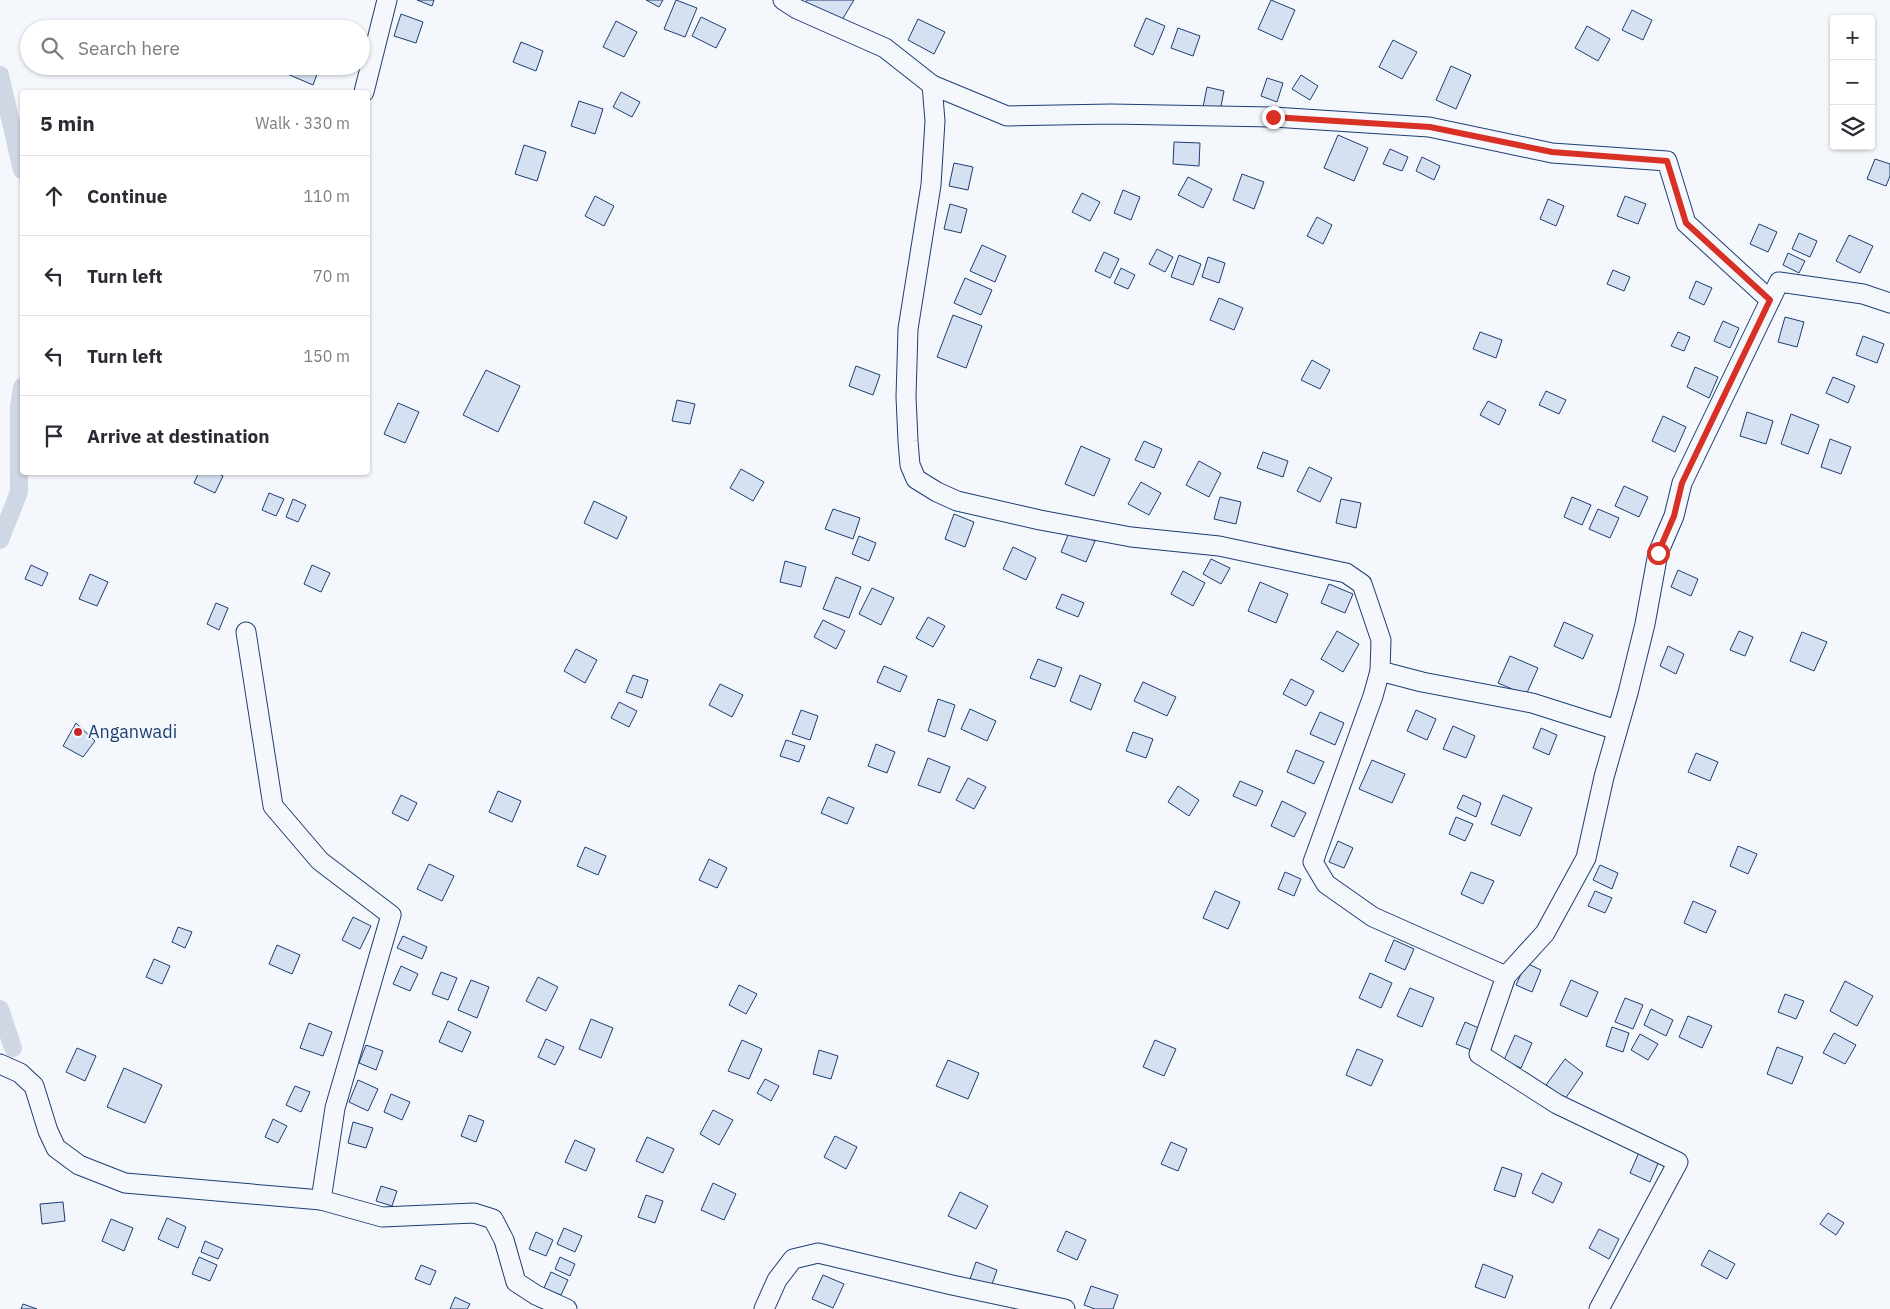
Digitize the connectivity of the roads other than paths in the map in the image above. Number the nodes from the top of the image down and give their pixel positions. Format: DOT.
graph roads {
  1 [pos="387,0"];
  2 [pos="783,0"];
  3 [pos="370,68"];
  4 [pos="368,75"];
  5 [pos="932,85"];
  6 [pos="364,90"];
  7 [pos="1770,300"];
  8 [pos="1890,303"];
  9 [pos="246,632"];
  10 [pos="1380,671"];
  11 [pos="1618,730"];
  12 [pos="1506,976"];
  13 [pos="0,1064"];
  14 [pos="321,1200"];
  15 [pos="567,1309"];
  16 [pos="764,1309"];
  17 [pos="1064,1309"];
  18 [pos="1599,1309"];
  1 -- 3 [label="street"];
  2 -- 5 [label="street"];
  4 -- 6 [label="street"];
  5 -- 7 [label="street"];
  5 -- 10 [label="street"];
  7 -- 8 [label="street"];
  7 -- 11 [label="street"];
  9 -- 14 [label="street"];
  10 -- 11 [label="street"];
  10 -- 12 [label="street"];
  11 -- 12 [label="street"];
  12 -- 18 [label="street"];
  13 -- 14 [label="street"];
  14 -- 15 [label="street"];
  16 -- 17 [label="street"];
}
